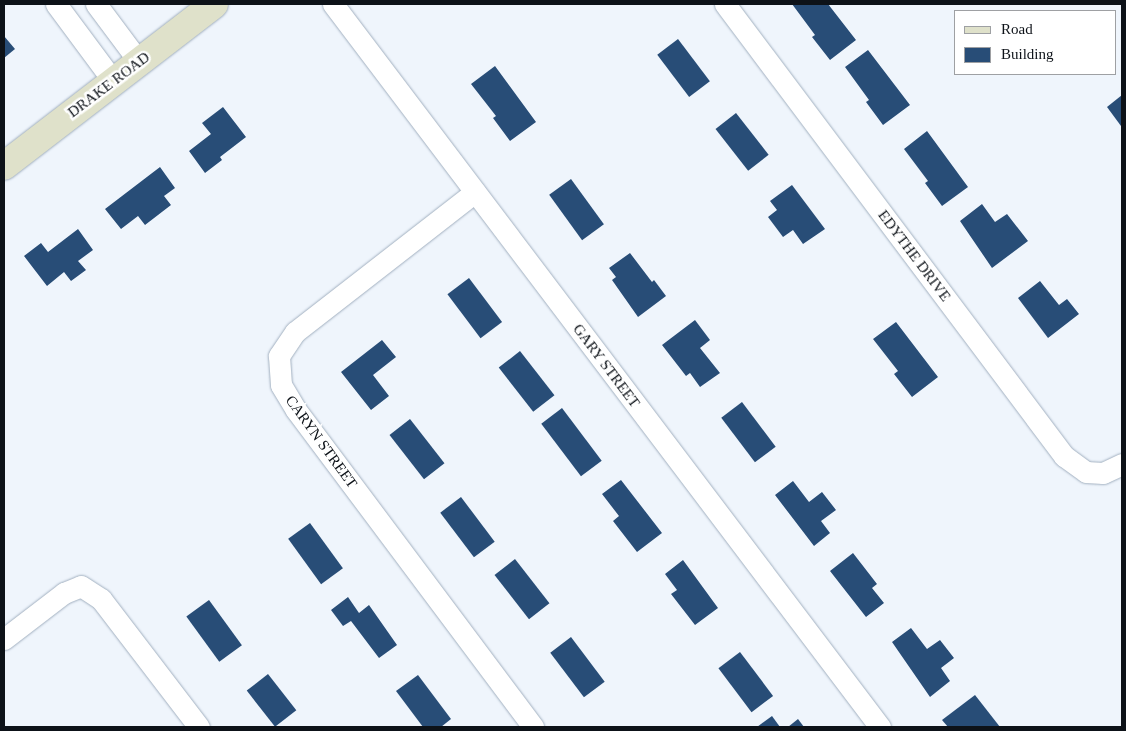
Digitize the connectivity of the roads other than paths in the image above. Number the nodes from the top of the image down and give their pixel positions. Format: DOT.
graph roads {
  1 [pos="56,4"];
  2 [pos="96,4"];
  3 [pos="214,4"];
  4 [pos="333,4"];
  5 [pos="725,4"];
  6 [pos="140,62"];
  7 [pos="114,82"];
  8 [pos="4,166"];
  9 [pos="475,192"];
  10 [pos="1122,464"];
  11 [pos="4,639"];
  12 [pos="199,727"];
  13 [pos="533,727"];
  14 [pos="880,727"];
  1 -- 7 [label="street"];
  2 -- 6 [label="street"];
  3 -- 6 [label="street, DRAKE ROAD"];
  4 -- 9 [label="street, GARY STREET"];
  5 -- 10 [label="street, EDYTHE DRIVE"];
  6 -- 7 [label="street, DRAKE ROAD"];
  7 -- 8 [label="street, DRAKE ROAD"];
  9 -- 13 [label="street, CARYN STREET"];
  9 -- 14 [label="street, GARY STREET"];
  11 -- 12 [label="street"];
}
